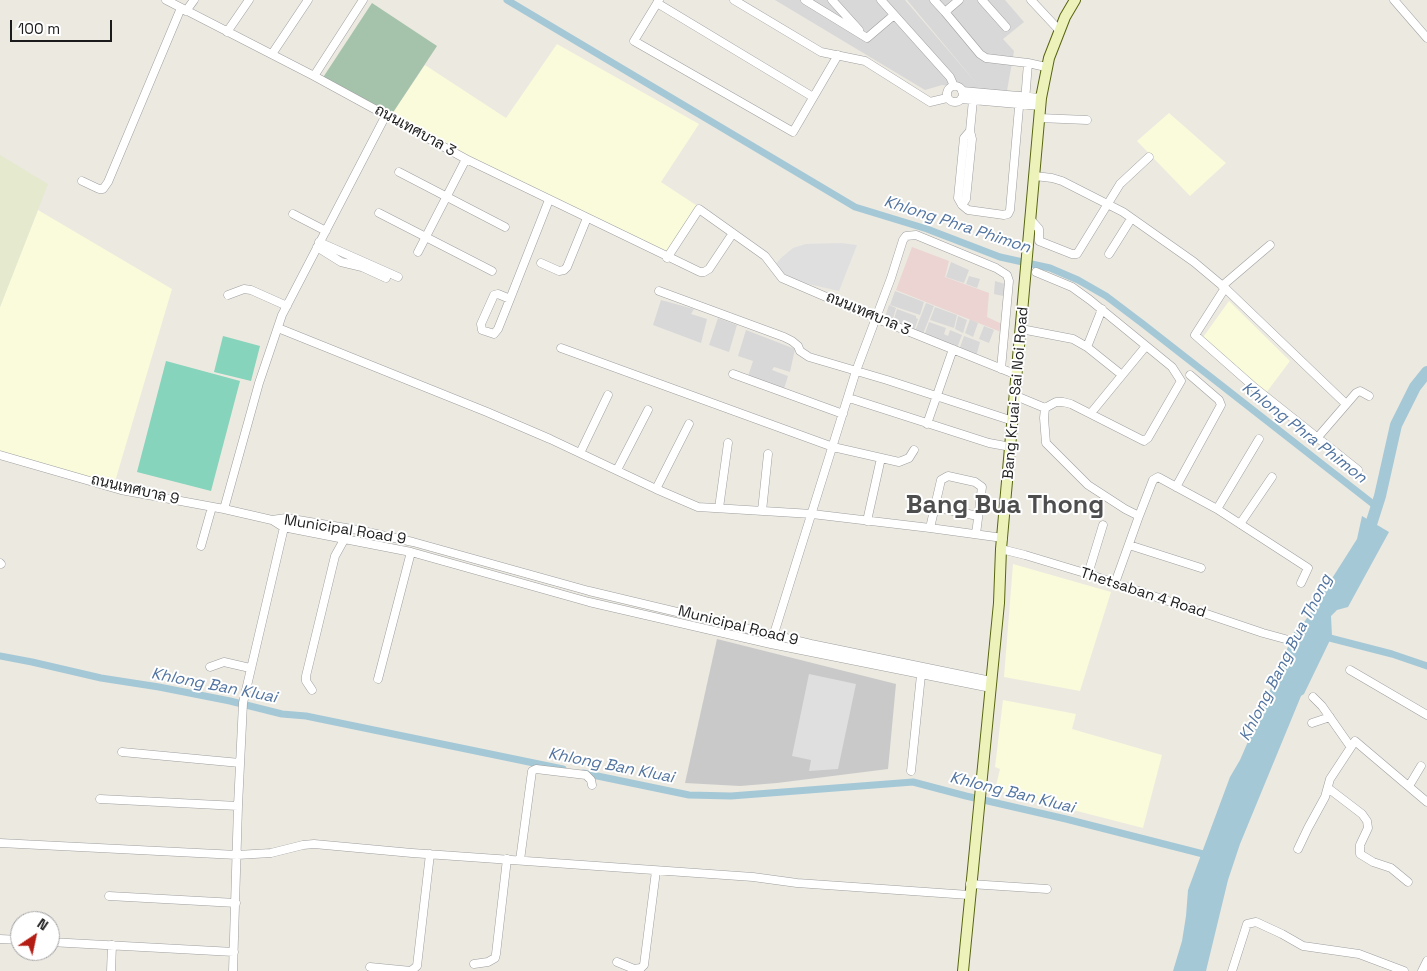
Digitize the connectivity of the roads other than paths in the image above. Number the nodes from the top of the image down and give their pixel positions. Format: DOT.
graph roads {
  1 [pos="166,0"];
  2 [pos="194,0"];
  3 [pos="249,0"];
  4 [pos="308,0"];
  5 [pos="363,0"];
  6 [pos="734,0"];
  7 [pos="805,0"];
  8 [pos="832,0"];
  9 [pos="881,0"];
  10 [pos="934,0"];
  11 [pos="959,0"];
  12 [pos="982,0"];
  13 [pos="1031,0"];
  14 [pos="1075,0"];
  15 [pos="1394,0"];
  16 [pos="658,2"];
  17 [pos="183,10"];
  18 [pos="945,12"];
  19 [pos="894,15"];
  20 [pos="1006,27"];
  21 [pos="1059,30"];
  22 [pos="227,32"];
  23 [pos="866,38"];
  24 [pos="1427,38"];
  25 [pos="272,54"];
  26 [pos="838,55"];
  27 [pos="1028,63"];
  28 [pos="1046,67"];
  29 [pos="314,76"];
  30 [pos="954,86"];
  31 [pos="962,95"];
  32 [pos="813,97"];
  33 [pos="947,98"];
  34 [pos="973,100"];
  35 [pos="1022,100"];
  36 [pos="1041,102"];
  37 [pos="386,115"];
  38 [pos="1039,118"];
  39 [pos="1087,120"];
  40 [pos="1149,157"];
  41 [pos="466,159"];
  42 [pos="399,172"];
  43 [pos="1035,176"];
  44 [pos="82,181"];
  45 [pos="446,197"];
  46 [pos="549,200"];
  47 [pos="1107,204"];
  48 [pos="378,212"];
  49 [pos="293,214"];
  50 [pos="587,218"];
  51 [pos="1132,218"];
  52 [pos="1031,220"];
  53 [pos="505,227"];
  54 [pos="326,231"];
  55 [pos="733,233"];
  56 [pos="426,237"];
  57 [pos="318,245"];
  58 [pos="1270,245"];
  59 [pos="418,252"];
  60 [pos="1109,254"];
  61 [pos="667,258"];
  62 [pos="541,263"];
  63 [pos="492,271"];
  64 [pos="1036,272"];
  65 [pos="398,277"];
  66 [pos="386,278"];
  67 [pos="1224,287"];
  68 [pos="659,291"];
  69 [pos="228,295"];
  70 [pos="510,299"];
  71 [pos="286,306"];
  72 [pos="1102,309"];
  73 [pos="875,318"];
  74 [pos="278,328"];
  75 [pos="1022,329"];
  76 [pos="1146,346"];
  77 [pos="1087,347"];
  78 [pos="561,348"];
  79 [pos="953,349"];
  80 [pos="1001,369"];
  81 [pos="856,371"];
  82 [pos="733,374"];
  83 [pos="1017,375"];
  84 [pos="1122,375"];
  85 [pos="1190,375"];
  86 [pos="608,395"];
  87 [pos="1016,396"];
  88 [pos="1369,396"];
  89 [pos="937,397"];
  90 [pos="849,398"];
  91 [pos="1346,404"];
  92 [pos="1045,408"];
  93 [pos="648,410"];
  94 [pos="844,414"];
  95 [pos="1091,414"];
  96 [pos="1013,421"];
  97 [pos="689,424"];
  98 [pos="927,424"];
  99 [pos="1318,437"];
  100 [pos="1259,439"];
  101 [pos="728,444"];
  102 [pos="833,447"];
  103 [pos="1011,447"];
  104 [pos="914,450"];
  105 [pos="580,453"];
  106 [pos="768,454"];
  107 [pos="0,456"];
  108 [pos="881,458"];
  109 [pos="617,470"];
  110 [pos="1358,470"];
  111 [pos="1272,477"];
  112 [pos="1176,487"];
  113 [pos="656,489"];
  114 [pos="934,506"];
  115 [pos="212,507"];
  116 [pos="719,508"];
  117 [pos="224,509"];
  118 [pos="1217,510"];
  119 [pos="762,511"];
  120 [pos="812,514"];
  121 [pos="978,516"];
  122 [pos="1139,516"];
  123 [pos="286,518"];
  124 [pos="272,520"];
  125 [pos="867,521"];
  126 [pos="1103,524"];
  127 [pos="1240,524"];
  128 [pos="283,527"];
  129 [pos="930,528"];
  130 [pos="976,534"];
  131 [pos="345,538"];
  132 [pos="1003,538"];
  133 [pos="1129,545"];
  134 [pos="201,546"];
  135 [pos="1001,549"];
  136 [pos="411,552"];
  137 [pos="1201,568"];
  138 [pos="1088,574"];
  139 [pos="1115,583"];
  140 [pos="1301,583"];
  141 [pos="773,635"];
  142 [pos="1285,638"];
  143 [pos="771,644"];
  144 [pos="210,667"];
  145 [pos="250,668"];
  146 [pos="1350,670"];
  147 [pos="921,675"];
  148 [pos="378,679"];
  149 [pos="991,684"];
  150 [pos="312,690"];
  151 [pos="1313,697"];
  152 [pos="1427,714"];
  153 [pos="1330,717"];
  154 [pos="1312,723"];
  155 [pos="1350,746"];
  156 [pos="122,752"];
  157 [pos="240,763"];
  158 [pos="1421,766"];
  159 [pos="911,772"];
  160 [pos="592,785"];
  161 [pos="1409,786"];
  162 [pos="1328,788"];
  163 [pos="100,800"];
  164 [pos="1427,802"];
  165 [pos="238,806"];
  166 [pos="0,843"];
  167 [pos="1298,849"];
  168 [pos="430,854"];
  169 [pos="237,855"];
  170 [pos="507,859"];
  171 [pos="520,860"];
  172 [pos="656,871"];
  173 [pos="1408,882"];
  174 [pos="970,884"];
  175 [pos="1047,889"];
  176 [pos="969,895"];
  177 [pos="109,896"];
  178 [pos="236,903"];
  179 [pos="60,942"];
  180 [pos="112,945"];
  181 [pos="234,952"];
  182 [pos="1427,961"];
  183 [pos="617,962"];
  184 [pos="474,964"];
  185 [pos="370,967"];
  186 [pos="111,971"];
  187 [pos="233,971"];
  188 [pos="963,971"];
  189 [pos="1232,971"];
  190 [pos="1404,971"];
  191 [pos="1422,971"];
  1 -- 17 [label="street, ถนนเทศบาล 3"];
  2 -- 17 [label="street"];
  3 -- 22 [label="street"];
  4 -- 25 [label="street"];
  5 -- 29 [label="street"];
  6 -- 26 [label="street"];
  7 -- 23 [label="street"];
  8 -- 23 [label="street"];
  9 -- 19 [label="street"];
  10 -- 18 [label="street"];
  11 -- 18 [label="street"];
  12 -- 20 [label="street"];
  13 -- 21 [label="street"];
  14 -- 21 [label="main road, Bang Kruai-Sai Noi Road"];
  15 -- 24 [label="street"];
  16 -- 32 [label="street"];
  16 -- 32 [label="street"];
  17 -- 22 [label="street, ถนนเทศบาล 3"];
  17 -- 44 [label="street"];
  18 -- 27 [label="street"];
  19 -- 23 [label="street"];
  19 -- 30 [label="street"];
  21 -- 28 [label="main road, Bang Kruai-Sai Noi Road"];
  22 -- 25 [label="street, ถนนเทศบาล 3"];
  25 -- 29 [label="street, ถนนเทศบาล 3"];
  26 -- 32 [label="street"];
  26 -- 33 [label="street"];
  27 -- 28 [label="street"];
  27 -- 35 [label="street"];
  28 -- 36 [label="main road, Bang Kruai-Sai Noi Road"];
  29 -- 37 [label="street, ถนนเทศบาล 3"];
  30 -- 31 [label="street"];
  30 -- 33 [label="street"];
  31 -- 33 [label="street"];
  31 -- 34 [label="street"];
  31 -- 35 [label="street"];
  34 -- 35 [label="street"];
  34 -- 35 [label="street"];
  35 -- 36 [label="street"];
  36 -- 38 [label="main road, Bang Kruai-Sai Noi Road"];
  37 -- 41 [label="street, ถนนเทศบาล 3"];
  37 -- 54 [label="street"];
  38 -- 39 [label="street"];
  38 -- 43 [label="main road, Bang Kruai-Sai Noi Road"];
  40 -- 47 [label="street"];
  41 -- 45 [label="street"];
  41 -- 46 [label="street, ถนนเทศบาล 3"];
  42 -- 45 [label="street"];
  43 -- 47 [label="street"];
  43 -- 52 [label="main road, Bang Kruai-Sai Noi Road"];
  45 -- 53 [label="street"];
  45 -- 56 [label="street"];
  46 -- 50 [label="street, ถนนเทศบาล 3"];
  46 -- 70 [label="street"];
  47 -- 51 [label="street"];
  47 -- 52 [label="street"];
  48 -- 56 [label="street"];
  49 -- 54 [label="street"];
  50 -- 61 [label="street, ถนนเทศบาล 3"];
  50 -- 62 [label="street"];
  51 -- 60 [label="street"];
  51 -- 67 [label="street"];
  52 -- 75 [label="main road, Bang Kruai-Sai Noi Road"];
  54 -- 57 [label="street"];
  55 -- 61 [label="street, ถนนเทศบาล 3"];
  55 -- 61 [label="street, ถนนเทศบาล 3"];
  55 -- 73 [label="street, ถนนเทศบาล 3"];
  56 -- 59 [label="street"];
  56 -- 63 [label="street"];
  57 -- 65 [label="street"];
  57 -- 66 [label="street"];
  57 -- 71 [label="street"];
  58 -- 67 [label="street"];
  64 -- 72 [label="street"];
  67 -- 91 [label="street"];
  67 -- 99 [label="street"];
  68 -- 81 [label="street"];
  69 -- 71 [label="street"];
  70 -- 70 [label="street"];
  71 -- 74 [label="street"];
  72 -- 76 [label="street"];
  72 -- 77 [label="street"];
  73 -- 79 [label="street, ถนนเทศบาล 3"];
  73 -- 80 [label="street"];
  73 -- 81 [label="street"];
  74 -- 105 [label="street"];
  74 -- 117 [label="street"];
  75 -- 77 [label="street"];
  75 -- 83 [label="main road, Bang Kruai-Sai Noi Road"];
  76 -- 84 [label="street"];
  76 -- 95 [label="street"];
  77 -- 84 [label="street"];
  78 -- 102 [label="street"];
  79 -- 80 [label="street, ถนนเทศบาล 3"];
  79 -- 89 [label="street"];
  80 -- 83 [label="street, ถนนเทศบาล 3"];
  81 -- 89 [label="street"];
  81 -- 90 [label="street"];
  82 -- 94 [label="street"];
  83 -- 87 [label="main road, Bang Kruai-Sai Noi Road"];
  84 -- 95 [label="street"];
  85 -- 112 [label="street"];
  86 -- 105 [label="street"];
  87 -- 92 [label="street"];
  87 -- 96 [label="main road, Bang Kruai-Sai Noi Road"];
  88 -- 91 [label="street"];
  89 -- 96 [label="street"];
  89 -- 98 [label="street"];
  90 -- 94 [label="street"];
  90 -- 98 [label="street"];
  91 -- 99 [label="street"];
  92 -- 95 [label="street"];
  92 -- 122 [label="street"];
  93 -- 109 [label="street"];
  94 -- 102 [label="street"];
  96 -- 103 [label="main road, Bang Kruai-Sai Noi Road"];
  97 -- 113 [label="street"];
  98 -- 103 [label="street"];
  99 -- 110 [label="street"];
  100 -- 118 [label="street"];
  101 -- 116 [label="street"];
  102 -- 108 [label="street"];
  102 -- 120 [label="street"];
  103 -- 132 [label="main road, Bang Kruai-Sai Noi Road"];
  104 -- 108 [label="street"];
  105 -- 109 [label="street"];
  106 -- 119 [label="street"];
  107 -- 115 [label="street, ถนนเทศบาล 9"];
  108 -- 125 [label="street"];
  109 -- 113 [label="street"];
  111 -- 127 [label="street"];
  112 -- 118 [label="street"];
  112 -- 122 [label="street"];
  113 -- 116 [label="street"];
  114 -- 121 [label="street"];
  114 -- 121 [label="street"];
  114 -- 129 [label="street"];
  115 -- 117 [label="street, ถนนเทศบาล 9"];
  115 -- 134 [label="street"];
  116 -- 119 [label="street"];
  117 -- 124 [label="street, ถนนเทศบาล 9"];
  118 -- 127 [label="street"];
  119 -- 120 [label="street"];
  120 -- 125 [label="street"];
  120 -- 141 [label="street"];
  121 -- 130 [label="street"];
  122 -- 133 [label="street"];
  123 -- 124 [label="street, Municipal Road 9"];
  123 -- 128 [label="street"];
  123 -- 141 [label="street, Municipal Road 9"];
  124 -- 128 [label="street, Municipal Road 9"];
  125 -- 129 [label="street"];
  126 -- 138 [label="street"];
  127 -- 140 [label="street"];
  128 -- 131 [label="street, Municipal Road 9"];
  128 -- 145 [label="street"];
  129 -- 130 [label="street"];
  130 -- 132 [label="street"];
  131 -- 136 [label="street, Municipal Road 9"];
  131 -- 150 [label="street"];
  132 -- 135 [label="main road, Bang Kruai-Sai Noi Road"];
  133 -- 137 [label="street"];
  133 -- 139 [label="street"];
  135 -- 138 [label="street, Thetsaban 4 Road"];
  135 -- 149 [label="main road, Bang Kruai-Sai Noi Road"];
  136 -- 143 [label="street, Municipal Road 9"];
  136 -- 148 [label="street"];
  138 -- 139 [label="street, Thetsaban 4 Road"];
  139 -- 142 [label="street, Thetsaban 4 Road"];
  141 -- 143 [label="street"];
  141 -- 149 [label="street, Municipal Road 9"];
  143 -- 147 [label="street, Municipal Road 9"];
  144 -- 145 [label="street"];
  145 -- 157 [label="street"];
  146 -- 152 [label="street"];
  147 -- 149 [label="street, Municipal Road 9"];
  147 -- 159 [label="street"];
  149 -- 174 [label="main road, Bang Kruai-Sai Noi Road"];
  151 -- 153 [label="street"];
  153 -- 154 [label="street"];
  153 -- 155 [label="street"];
  155 -- 161 [label="street"];
  155 -- 162 [label="street"];
  156 -- 157 [label="street"];
  157 -- 165 [label="street"];
  158 -- 161 [label="street"];
  160 -- 171 [label="street"];
  161 -- 164 [label="street"];
  162 -- 167 [label="street"];
  162 -- 173 [label="street"];
  163 -- 165 [label="street"];
  165 -- 169 [label="street"];
  166 -- 169 [label="street"];
  168 -- 169 [label="street"];
  168 -- 170 [label="street"];
  168 -- 185 [label="street"];
  169 -- 178 [label="street"];
  170 -- 171 [label="street"];
  170 -- 184 [label="street"];
  171 -- 172 [label="street"];
  172 -- 176 [label="street"];
  172 -- 183 [label="street"];
  174 -- 175 [label="street"];
  174 -- 176 [label="main road, Bang Kruai-Sai Noi Road"];
  176 -- 188 [label="main road, Bang Kruai-Sai Noi Road"];
  177 -- 178 [label="street"];
  178 -- 181 [label="street"];
  179 -- 180 [label="street"];
  180 -- 181 [label="street"];
  180 -- 186 [label="street"];
  181 -- 187 [label="street"];
  182 -- 191 [label="street"];
  189 -- 190 [label="street"];
}
